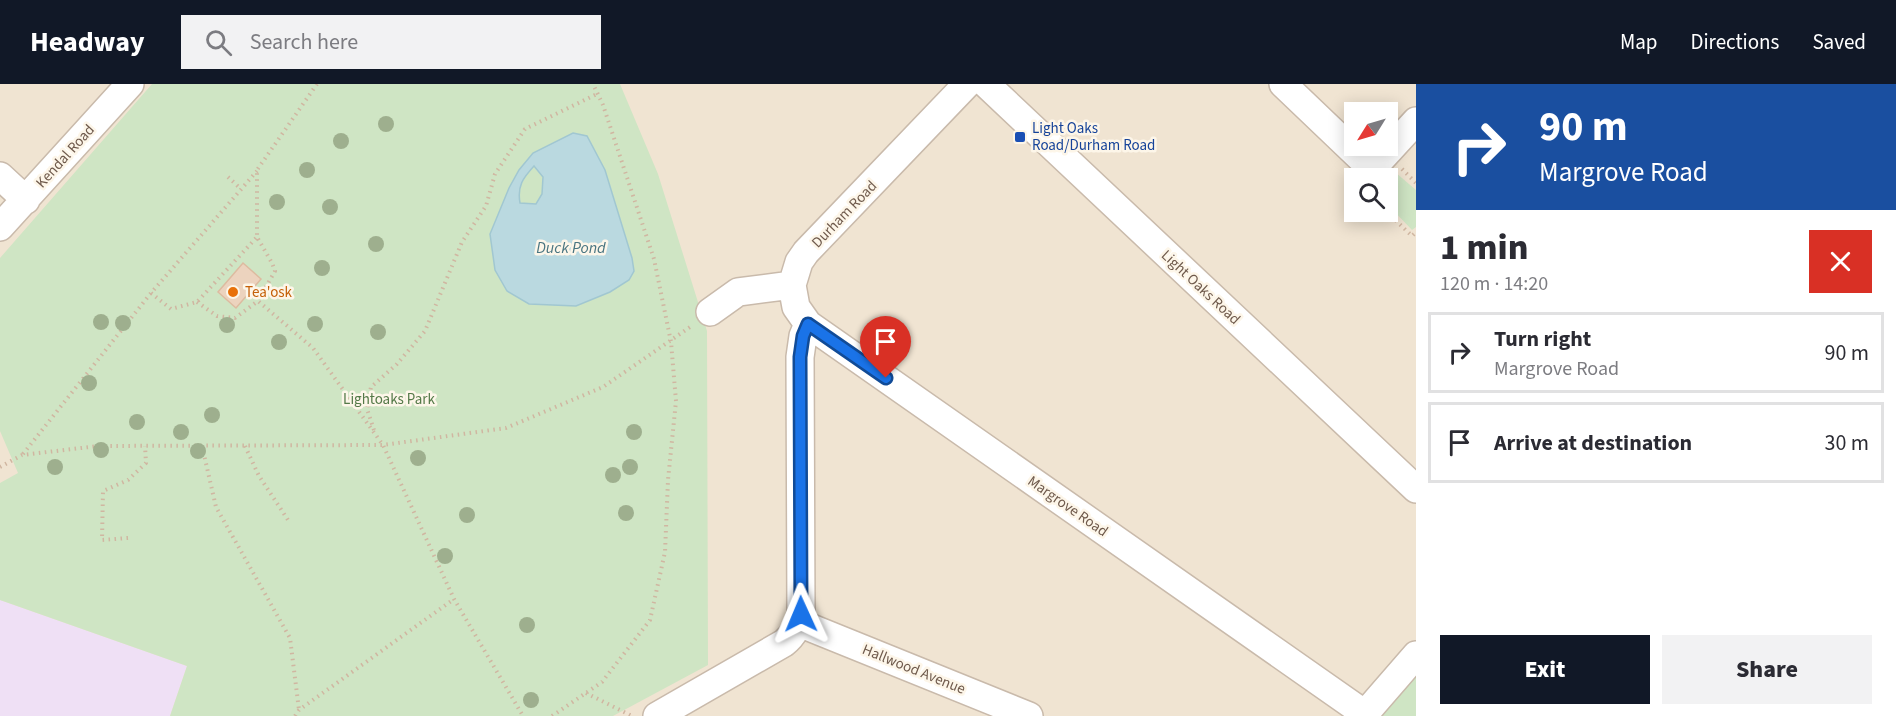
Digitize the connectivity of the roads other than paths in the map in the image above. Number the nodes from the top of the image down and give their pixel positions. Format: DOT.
graph roads {
  1 [pos="130,84"];
  2 [pos="967,84"];
  3 [pos="986,84"];
  4 [pos="1282,84"];
  5 [pos="1416,121"];
  6 [pos="0,176"];
  7 [pos="26,200"];
  8 [pos="0,227"];
  9 [pos="792,285"];
  10 [pos="710,312"];
  11 [pos="808,324"];
  12 [pos="1416,489"];
  13 [pos="799,623"];
  14 [pos="1416,655"];
  15 [pos="1364,715"];
  16 [pos="657,716"];
  17 [pos="1029,716"];
  1 -- 7 [label="street, Kendal Road"];
  2 -- 9 [label="street, Durham Road"];
  3 -- 12 [label="street, Light Oaks Road"];
  4 -- 5 [label="street"];
  6 -- 7 [label="street"];
  7 -- 8 [label="street, Kendal Road"];
  9 -- 10 [label="street"];
  9 -- 11 [label="street, Margrove Road"];
  11 -- 13 [label="street"];
  11 -- 15 [label="street, Margrove Road"];
  13 -- 16 [label="street"];
  13 -- 17 [label="street, Hallwood Avenue"];
  14 -- 15 [label="street"];
}
